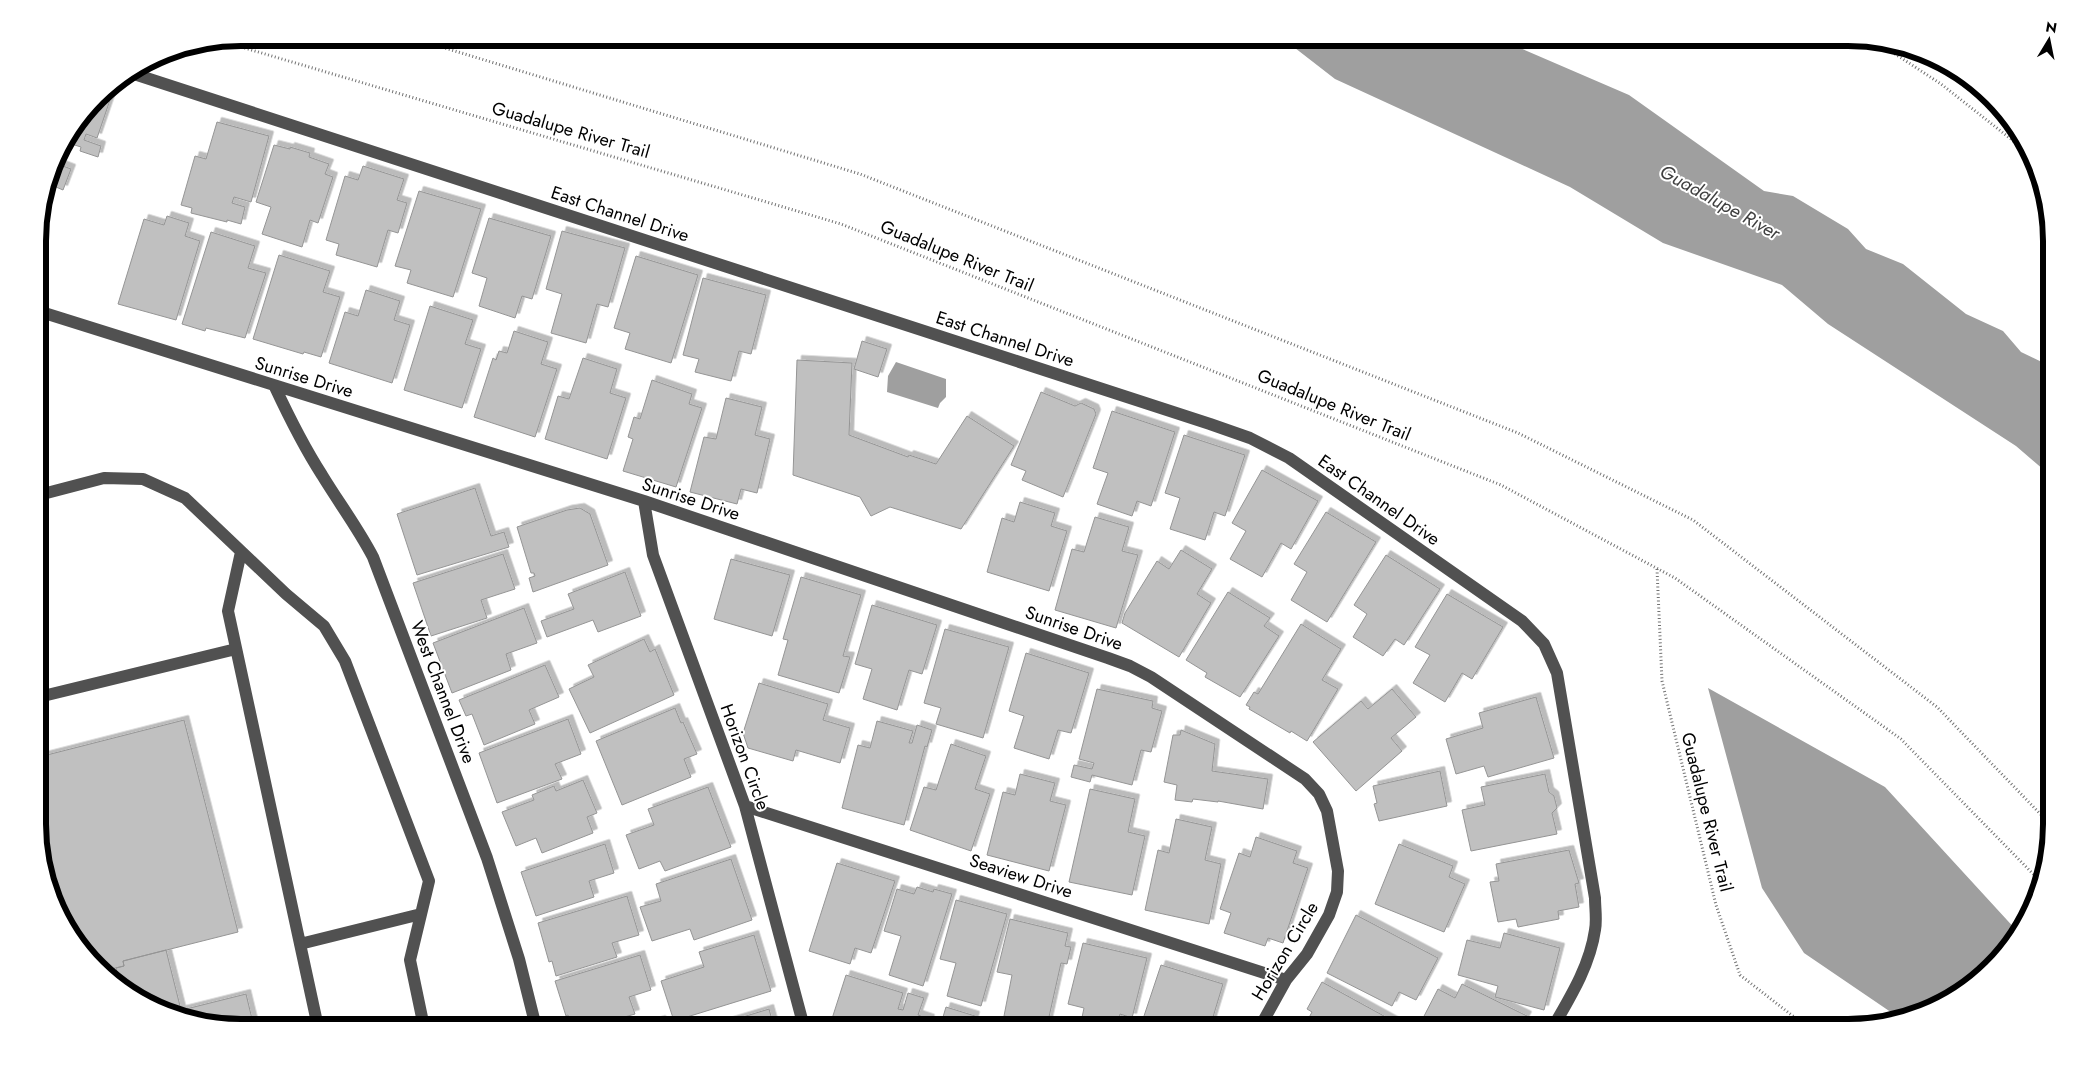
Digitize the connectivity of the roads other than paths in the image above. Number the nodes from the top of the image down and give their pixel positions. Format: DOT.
graph roads {
  1 [pos="138,75"];
  2 [pos="46,314"];
  3 [pos="275,387"];
  4 [pos="46,492"];
  5 [pos="644,501"];
  6 [pos="241,552"];
  7 [pos="236,649"];
  8 [pos="46,695"];
  9 [pos="1305,779"];
  10 [pos="746,806"];
  11 [pos="421,914"];
  12 [pos="300,944"];
  13 [pos="1286,980"];
  14 [pos="316,1019"];
  15 [pos="422,1019"];
  16 [pos="534,1019"];
  17 [pos="802,1019"];
  18 [pos="1264,1019"];
  19 [pos="1557,1019"];
  1 -- 19 [label="street, East Channel Drive"];
  2 -- 3 [label="street, Sunrise Drive"];
  3 -- 5 [label="street, Sunrise Drive"];
  3 -- 16 [label="street, West Channel Drive"];
  4 -- 6 [label="street"];
  5 -- 9 [label="street, Sunrise Drive"];
  5 -- 10 [label="street, Horizon Circle"];
  6 -- 7 [label="street"];
  6 -- 11 [label="street"];
  7 -- 8 [label="street"];
  7 -- 12 [label="street"];
  9 -- 13 [label="street, Horizon Circle"];
  10 -- 13 [label="street, Seaview Drive"];
  10 -- 17 [label="street, Horizon Circle"];
  11 -- 12 [label="street"];
  11 -- 15 [label="street"];
  12 -- 14 [label="street"];
  13 -- 18 [label="street, Horizon Circle"];
}
